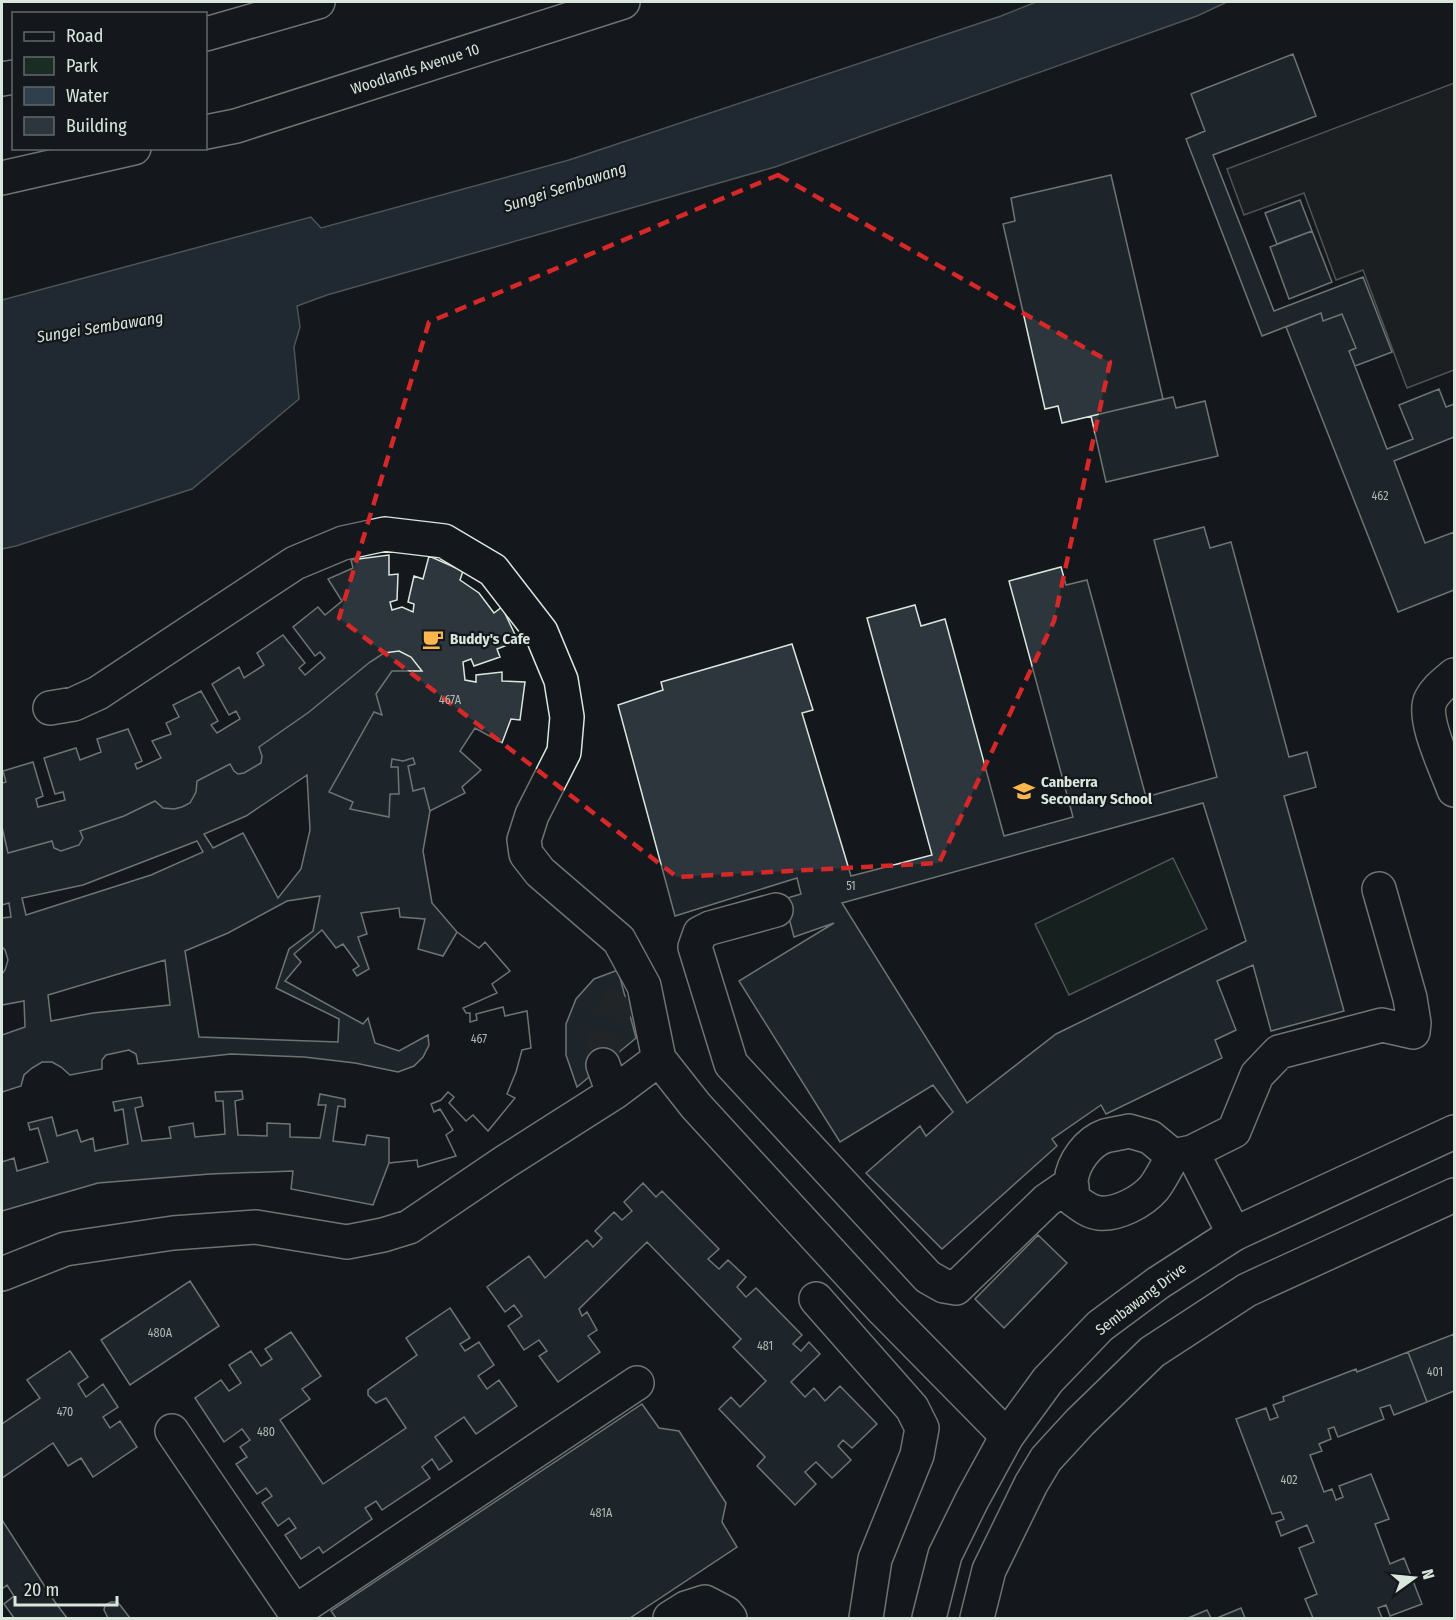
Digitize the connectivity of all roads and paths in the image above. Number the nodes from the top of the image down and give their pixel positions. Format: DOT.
graph roads {
  1 [pos="318,2"];
  2 [pos="623,2"];
  3 [pos="207,34"];
  4 [pos="207,132"];
  5 [pos="125,150"];
  6 [pos="2,178"];
  7 [pos="1455,675"];
  8 [pos="50,708"];
  9 [pos="1455,790"];
  10 [pos="1379,889"];
  11 [pos="776,910"];
  12 [pos="659,1059"];
  13 [pos="1455,1132"];
  14 [pos="1183,1154"];
  15 [pos="1072,1187"];
  16 [pos="1455,1195"];
  17 [pos="1234,1234"];
  18 [pos="2,1274"];
  19 [pos="816,1299"];
  20 [pos="637,1383"];
  21 [pos="171,1431"];
  22 [pos="1007,1436"];
  23 [pos="683,1602"];
  24 [pos="297,1615"];
  25 [pos="730,1618"];
  26 [pos="866,1618"];
  27 [pos="929,1618"];
  28 [pos="977,1618"];
  1 -- 3 [label="main road"];
  2 -- 4 [label="main road, Woodlands Avenue 10"];
  5 -- 6 [label="main road"];
  7 -- 9 [label="main road"];
  8 -- 12 [label="main road"];
  10 -- 14 [label="main road"];
  11 -- 15 [label="main road"];
  12 -- 18 [label="main road"];
  12 -- 22 [label="main road"];
  13 -- 17 [label="main road, Sembawang Drive"];
  14 -- 15 [label="main road"];
  14 -- 15 [label="main road"];
  14 -- 17 [label="main road"];
  16 -- 28 [label="main road"];
  17 -- 22 [label="main road, Sembawang Drive"];
  19 -- 26 [label="main road"];
  20 -- 24 [label="main road"];
  21 -- 24 [label="main road"];
  22 -- 27 [label="main road, Sembawang Drive"];
  23 -- 25 [label="main road"];
}
